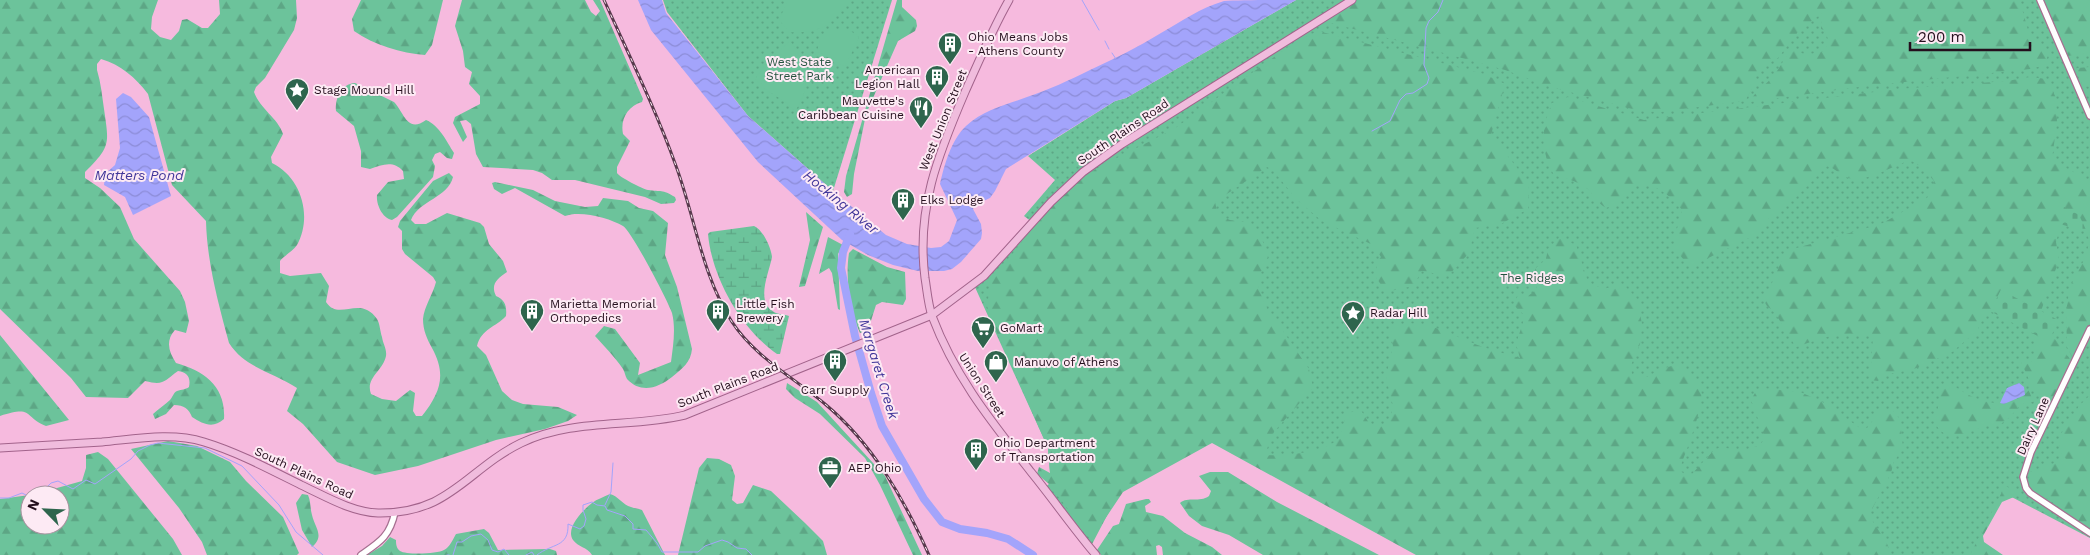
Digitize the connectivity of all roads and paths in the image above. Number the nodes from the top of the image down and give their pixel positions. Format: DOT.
graph roads {
  1 [pos="1009,0"];
  2 [pos="1352,0"];
  3 [pos="2040,0"];
  4 [pos="2090,116"];
  5 [pos="932,315"];
  6 [pos="2090,330"];
  7 [pos="0,448"];
  8 [pos="395,512"];
  9 [pos="2090,533"];
  10 [pos="360,555"];
  11 [pos="1096,555"];
  1 -- 5 [label="main road, West Union Street"];
  2 -- 5 [label="main road, South Plains Road"];
  3 -- 4 [label="street"];
  5 -- 8 [label="main road, South Plains Road"];
  5 -- 11 [label="main road, Union Street"];
  6 -- 9 [label="street, Dairy Lane"];
  7 -- 8 [label="main road, South Plains Road"];
  8 -- 10 [label="street"];
}
